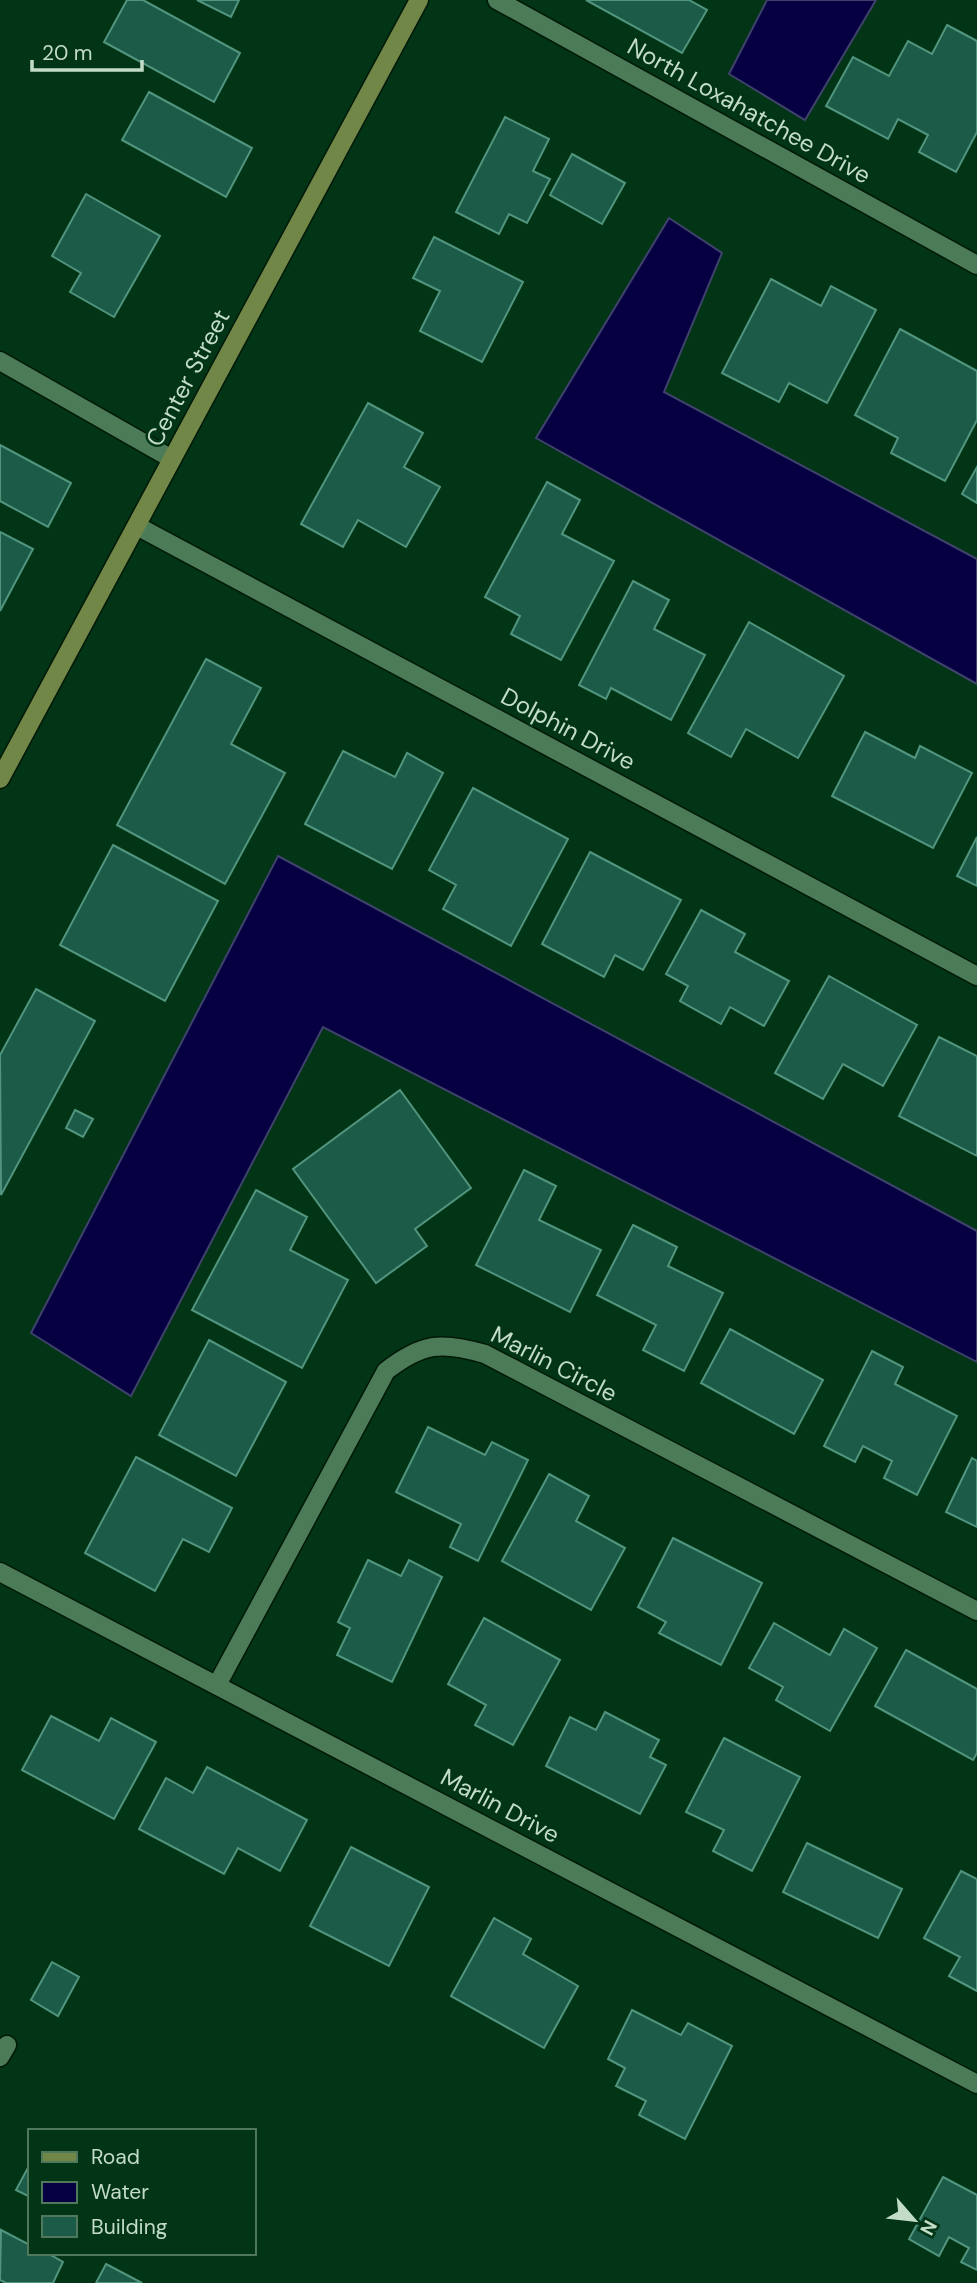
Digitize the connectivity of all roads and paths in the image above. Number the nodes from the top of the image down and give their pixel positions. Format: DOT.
graph roads {
  1 [pos="419,0"];
  2 [pos="496,0"];
  3 [pos="977,265"];
  4 [pos="0,361"];
  5 [pos="172,459"];
  6 [pos="137,526"];
  7 [pos="0,779"];
  8 [pos="977,976"];
  9 [pos="0,1572"];
  10 [pos="977,1611"];
  11 [pos="217,1685"];
  12 [pos="977,2084"];
  1 -- 5 [label="street, Center Street"];
  2 -- 3 [label="street, North Loxahatchee Drive"];
  4 -- 5 [label="street"];
  5 -- 6 [label="street, Center Street"];
  6 -- 7 [label="street, Center Street"];
  6 -- 8 [label="street, Dolphin Drive"];
  9 -- 11 [label="street, Marlin Drive"];
  10 -- 11 [label="street, Marlin Circle"];
  11 -- 12 [label="street, Marlin Drive"];
}
